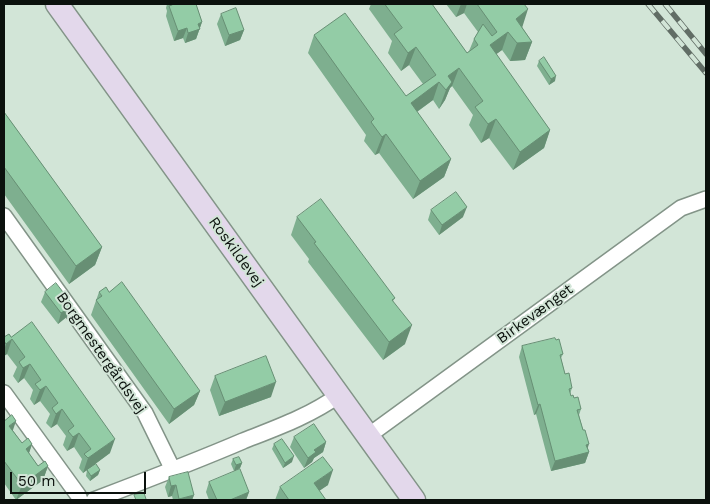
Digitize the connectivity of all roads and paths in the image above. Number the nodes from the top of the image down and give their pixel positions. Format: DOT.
graph roads {
  1 [pos="57,4"];
  2 [pos="706,199"];
  3 [pos="4,216"];
  4 [pos="4,393"];
  5 [pos="339,395"];
  6 [pos="368,436"];
  7 [pos="173,470"];
  8 [pos="80,500"];
  9 [pos="94,500"];
  10 [pos="414,500"];
  1 -- 5 [label="street, Roskildevej"];
  2 -- 6 [label="street, Birkevænget"];
  3 -- 7 [label="street, Borgmestergårdsvej"];
  4 -- 8 [label="street"];
  5 -- 6 [label="street, Roskildevej"];
  5 -- 7 [label="street"];
  6 -- 10 [label="street, Roskildevej"];
  7 -- 9 [label="street"];
}
